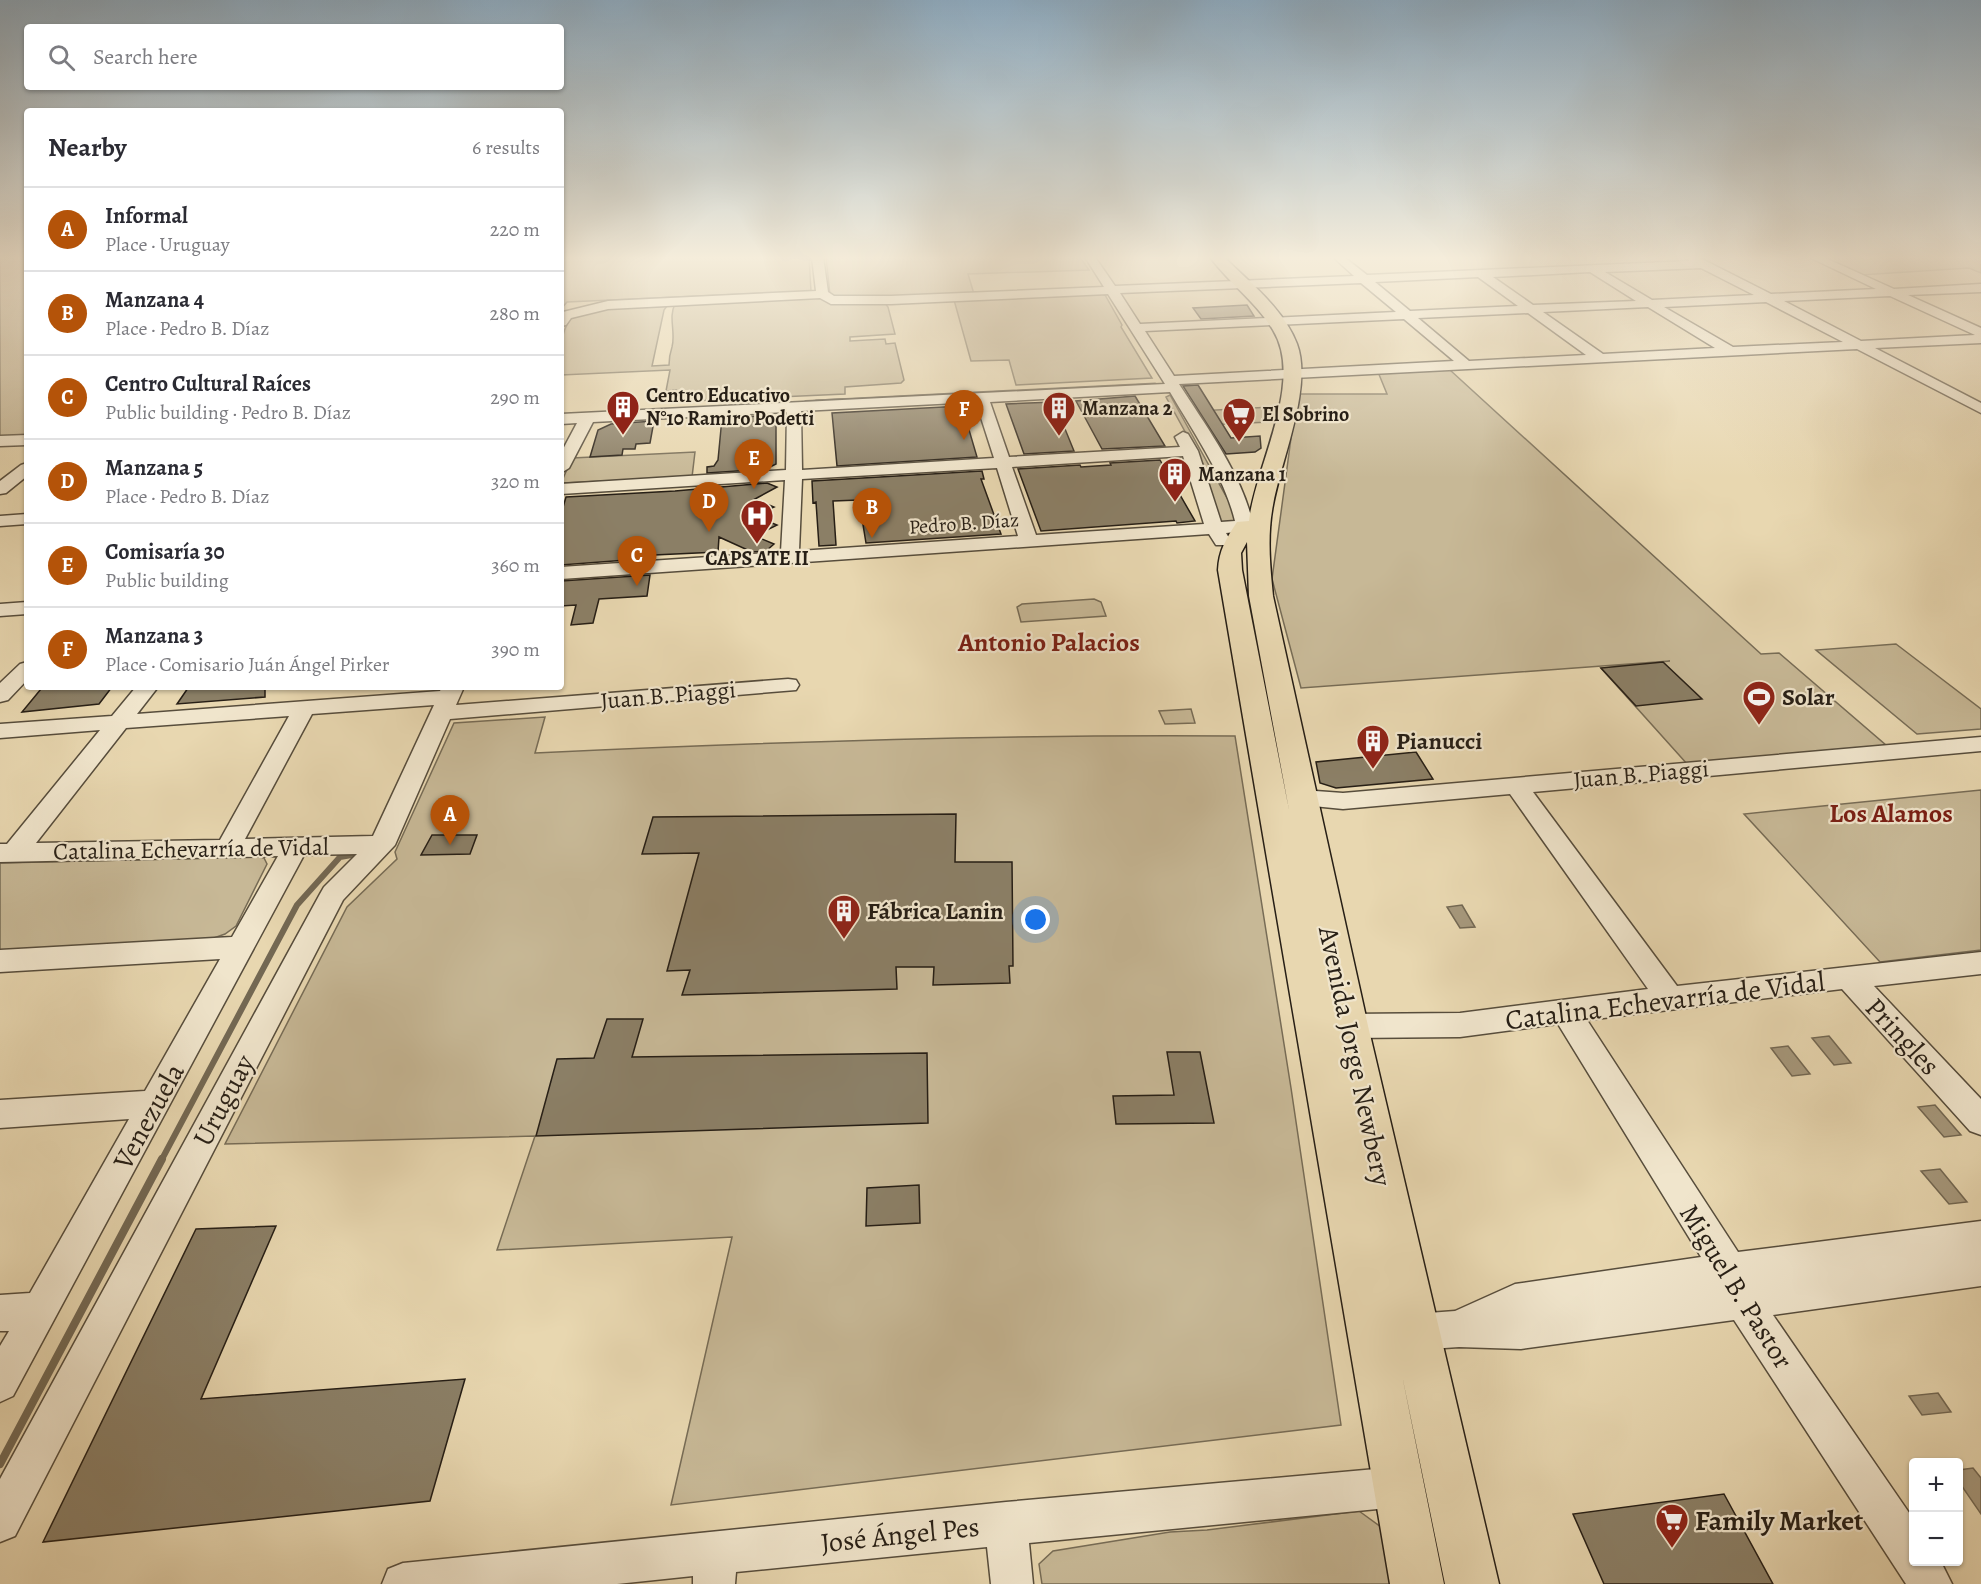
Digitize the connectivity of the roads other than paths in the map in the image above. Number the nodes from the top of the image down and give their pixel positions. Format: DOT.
graph roads {
  1 [pos="1137,331"];
  2 [pos="1281,331"];
  3 [pos="1426,331"];
  4 [pos="1561,331"];
  5 [pos="1696,331"];
  6 [pos="1833,331"];
  7 [pos="1966,331"];
  8 [pos="1979,338"];
  9 [pos="1862,346"];
  10 [pos="1731,352"];
  11 [pos="1601,359"];
  12 [pos="1466,365"];
  13 [pos="1293,373"];
  14 [pos="1171,384"];
  15 [pos="982,398"];
  16 [pos="1167,406"];
  17 [pos="1979,407"];
  18 [pos="794,408"];
  19 [pos="1945,408"];
  20 [pos="564,419"];
  21 [pos="587,419"];
  22 [pos="1176,422"];
  23 [pos="24,440"];
  24 [pos="0,441"];
  25 [pos="24,449"];
  26 [pos="0,451"];
  27 [pos="1190,451"];
  28 [pos="1003,461"];
  29 [pos="564,462"];
  30 [pos="24,470"];
  31 [pos="794,474"];
  32 [pos="0,489"];
  33 [pos="564,489"];
  34 [pos="24,519"];
  35 [pos="0,521"];
  36 [pos="1253,526"];
  37 [pos="1214,530"];
  38 [pos="1029,542"];
  39 [pos="1230,553"];
  40 [pos="790,557"];
  41 [pos="564,573"];
  42 [pos="24,608"];
  43 [pos="0,610"];
  44 [pos="24,671"];
  45 [pos="788,685"];
  46 [pos="145,690"];
  47 [pos="0,695"];
  48 [pos="448,699"];
  49 [pos="304,708"];
  50 [pos="118,722"];
  51 [pos="0,731"];
  52 [pos="1981,744"];
  53 [pos="1516,785"];
  54 [pos="1302,798"];
  55 [pos="382,845"];
  56 [pos="296,847"];
  57 [pos="228,850"];
  58 [pos="8,853"];
  59 [pos="239,947"];
  60 [pos="0,961"];
  61 [pos="1981,963"];
  62 [pos="1849,978"];
  63 [pos="1670,998"];
  64 [pos="1565,1011"];
  65 [pos="1349,1026"];
  66 [pos="156,1104"];
  67 [pos="0,1114"];
  68 [pos="1981,1121"];
  69 [pos="1981,1237"];
  70 [pos="1981,1269"];
  71 [pos="1736,1285"];
  72 [pos="40,1310"];
  73 [pos="0,1313"];
  74 [pos="1437,1330"];
  75 [pos="0,1383"];
  76 [pos="1398,1487"];
  77 [pos="0,1521"];
  78 [pos="1006,1523"];
  79 [pos="1909,1550"];
  80 [pos="1919,1566"];
  81 [pos="715,1569"];
  82 [pos="403,1584"];
  83 [pos="1012,1584"];
  84 [pos="1417,1584"];
  85 [pos="1472,1584"];
  86 [pos="1931,1584"];
  1 -- 14 [label="street"];
  2 -- 13 [label="main road, Avenida Jorge Newbery"];
  3 -- 12 [label="street"];
  4 -- 11 [label="street"];
  5 -- 10 [label="street"];
  6 -- 9 [label="street"];
  7 -- 8 [label="street"];
  8 -- 9 [label="street"];
  9 -- 10 [label="street"];
  9 -- 17 [label="street"];
  10 -- 11 [label="street"];
  11 -- 12 [label="street"];
  12 -- 13 [label="street"];
  13 -- 14 [label="street"];
  13 -- 36 [label="main road, Avenida Jorge Newbery"];
  14 -- 15 [label="street"];
  14 -- 16 [label="street"];
  14 -- 36 [label="street"];
  15 -- 18 [label="street"];
  15 -- 28 [label="street"];
  17 -- 19 [label="street"];
  18 -- 21 [label="street"];
  18 -- 31 [label="street"];
  20 -- 21 [label="street"];
  21 -- 29 [label="street"];
  22 -- 27 [label="street"];
  23 -- 24 [label="street"];
  25 -- 26 [label="street"];
  27 -- 28 [label="street"];
  27 -- 37 [label="street"];
  28 -- 31 [label="street"];
  28 -- 38 [label="street"];
  30 -- 32 [label="street"];
  31 -- 33 [label="street"];
  31 -- 40 [label="street"];
  34 -- 35 [label="street"];
  36 -- 37 [label="street, Pedro B. Díaz"];
  36 -- 39 [label="main road"];
  36 -- 54 [label="main road, Avenida Jorge Newbery"];
  37 -- 38 [label="street, Pedro B. Díaz"];
  37 -- 39 [label="street"];
  38 -- 40 [label="street, Pedro B. Díaz"];
  39 -- 76 [label="main road, Avenida Jorge Newbery"];
  40 -- 41 [label="street, Pedro B. Díaz"];
  42 -- 43 [label="street"];
  44 -- 47 [label="street"];
  45 -- 48 [label="street, Juan B. Piaggi"];
  46 -- 50 [label="street"];
  48 -- 49 [label="street, Juan B. Piaggi"];
  48 -- 55 [label="street, Uruguay"];
  49 -- 50 [label="street, Juan B. Piaggi"];
  49 -- 57 [label="street"];
  50 -- 51 [label="street, Juan B. Piaggi"];
  50 -- 58 [label="street"];
  52 -- 53 [label="street, Juan B. Piaggi"];
  53 -- 54 [label="street, Juan B. Piaggi"];
  53 -- 63 [label="street"];
  54 -- 65 [label="main road, Avenida Jorge Newbery"];
  55 -- 56 [label="street, Catalina Echevarría de Vidal"];
  55 -- 77 [label="street, Uruguay"];
  56 -- 57 [label="street, Catalina Echevarría de Vidal"];
  56 -- 59 [label="street, Venezuela"];
  57 -- 58 [label="street, Catalina Echevarría de Vidal"];
  59 -- 60 [label="street"];
  59 -- 66 [label="street, Venezuela"];
  61 -- 62 [label="street, Catalina Echevarría de Vidal"];
  62 -- 63 [label="street, Catalina Echevarría de Vidal"];
  62 -- 68 [label="street, Pringles"];
  63 -- 64 [label="street, Catalina Echevarría de Vidal"];
  64 -- 65 [label="street, Catalina Echevarría de Vidal"];
  64 -- 71 [label="street, Miguel B. Pastor"];
  65 -- 74 [label="main road, Avenida Jorge Newbery"];
  66 -- 67 [label="street"];
  66 -- 72 [label="street, Venezuela"];
  69 -- 71 [label="street"];
  70 -- 71 [label="street"];
  71 -- 74 [label="street"];
  71 -- 79 [label="street, Miguel B. Pastor"];
  72 -- 73 [label="street"];
  72 -- 75 [label="street, Venezuela"];
  74 -- 85 [label="main road, Avenida Jorge Newbery"];
  76 -- 78 [label="street, José Ángel Pes"];
  76 -- 84 [label="main road, Avenida Jorge Newbery"];
  78 -- 81 [label="street, José Ángel Pes"];
  78 -- 83 [label="street"];
  80 -- 86 [label="street"];
  81 -- 82 [label="street, José Ángel Pes"];
}
